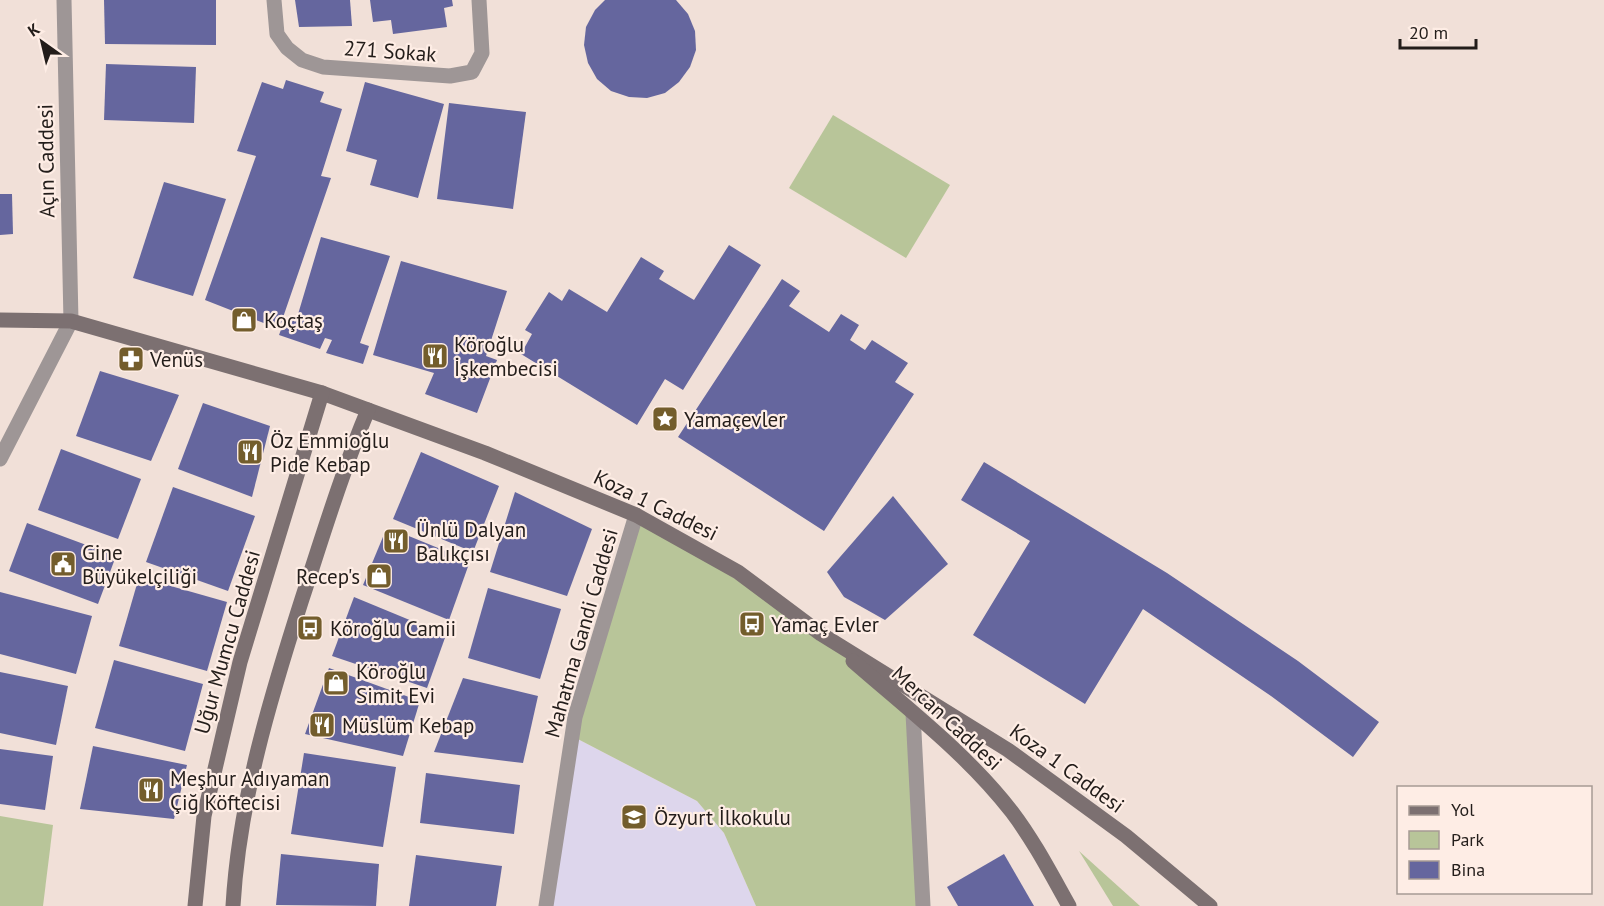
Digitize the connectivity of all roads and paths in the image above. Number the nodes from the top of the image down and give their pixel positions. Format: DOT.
graph roads {
  1 [pos="64,0"];
  2 [pos="274,0"];
  3 [pos="479,0"];
  4 [pos="0,320"];
  5 [pos="71,321"];
  6 [pos="322,393"];
  7 [pos="368,410"];
  8 [pos="0,459"];
  9 [pos="636,515"];
  10 [pos="821,634"];
  11 [pos="913,713"];
  12 [pos="195,906"];
  13 [pos="233,906"];
  14 [pos="546,906"];
  15 [pos="923,906"];
  16 [pos="1069,906"];
  17 [pos="1210,906"];
  1 -- 5 [label="street, Açın Caddesi"];
  2 -- 3 [label="street, 271 Sokak"];
  4 -- 5 [label="main road, Koza 1 Caddesi"];
  5 -- 6 [label="main road, Koza 1 Caddesi"];
  5 -- 8 [label="street"];
  6 -- 7 [label="main road, Koza 1 Caddesi"];
  6 -- 12 [label="main road, Uğur Mumcu Caddesi"];
  7 -- 9 [label="main road, Koza 1 Caddesi"];
  7 -- 13 [label="main road"];
  9 -- 10 [label="main road, Koza 1 Caddesi"];
  9 -- 14 [label="street, Mahatma Gandi Caddesi"];
  10 -- 11 [label="main road, Mercan Caddesi"];
  10 -- 17 [label="main road, Koza 1 Caddesi"];
  11 -- 15 [label="street"];
  11 -- 16 [label="main road, Mercan Caddesi"];
}
